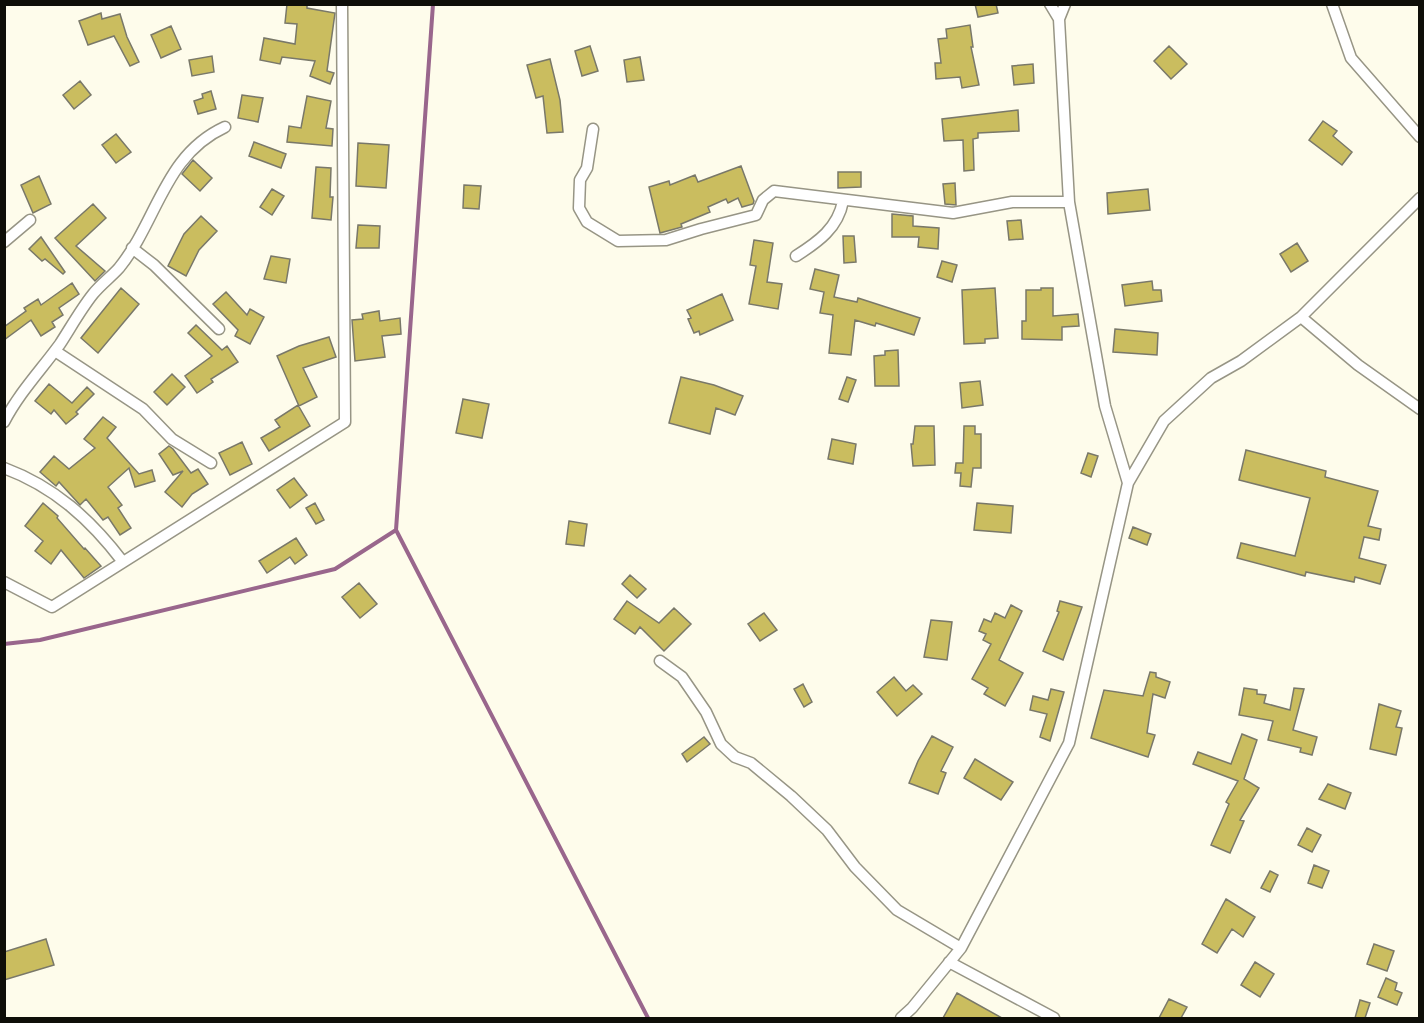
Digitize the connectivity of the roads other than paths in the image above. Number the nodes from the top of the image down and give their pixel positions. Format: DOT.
graph roads {
  1 [pos="342,4"];
  2 [pos="1050,4"];
  3 [pos="1065,4"];
  4 [pos="1332,4"];
  5 [pos="1059,19"];
  6 [pos="225,127"];
  7 [pos="593,129"];
  8 [pos="1419,137"];
  9 [pos="1419,198"];
  10 [pos="843,201"];
  11 [pos="1069,202"];
  12 [pos="30,220"];
  13 [pos="4,242"];
  14 [pos="132,248"];
  15 [pos="795,256"];
  16 [pos="1301,317"];
  17 [pos="219,328"];
  18 [pos="55,351"];
  19 [pos="1419,409"];
  20 [pos="4,422"];
  21 [pos="211,463"];
  22 [pos="4,468"];
  23 [pos="1128,483"];
  24 [pos="123,562"];
  25 [pos="4,582"];
  26 [pos="660,661"];
  27 [pos="961,948"];
  28 [pos="949,962"];
  29 [pos="901,1018"];
  30 [pos="1054,1018"];
  1 -- 24 [label="street"];
  2 -- 5 [label="street"];
  3 -- 5 [label="street"];
  4 -- 8 [label="street"];
  5 -- 11 [label="street"];
  6 -- 14 [label="street"];
  7 -- 10 [label="street"];
  9 -- 16 [label="street"];
  10 -- 11 [label="street"];
  10 -- 15 [label="street"];
  11 -- 23 [label="street"];
  12 -- 13 [label="street"];
  14 -- 17 [label="street"];
  14 -- 18 [label="street"];
  16 -- 19 [label="street"];
  16 -- 23 [label="street"];
  18 -- 20 [label="street"];
  18 -- 21 [label="street"];
  22 -- 24 [label="street"];
  23 -- 27 [label="street"];
  24 -- 25 [label="street"];
  26 -- 27 [label="street"];
  27 -- 28 [label="street"];
  28 -- 29 [label="street"];
  28 -- 30 [label="street"];
}
